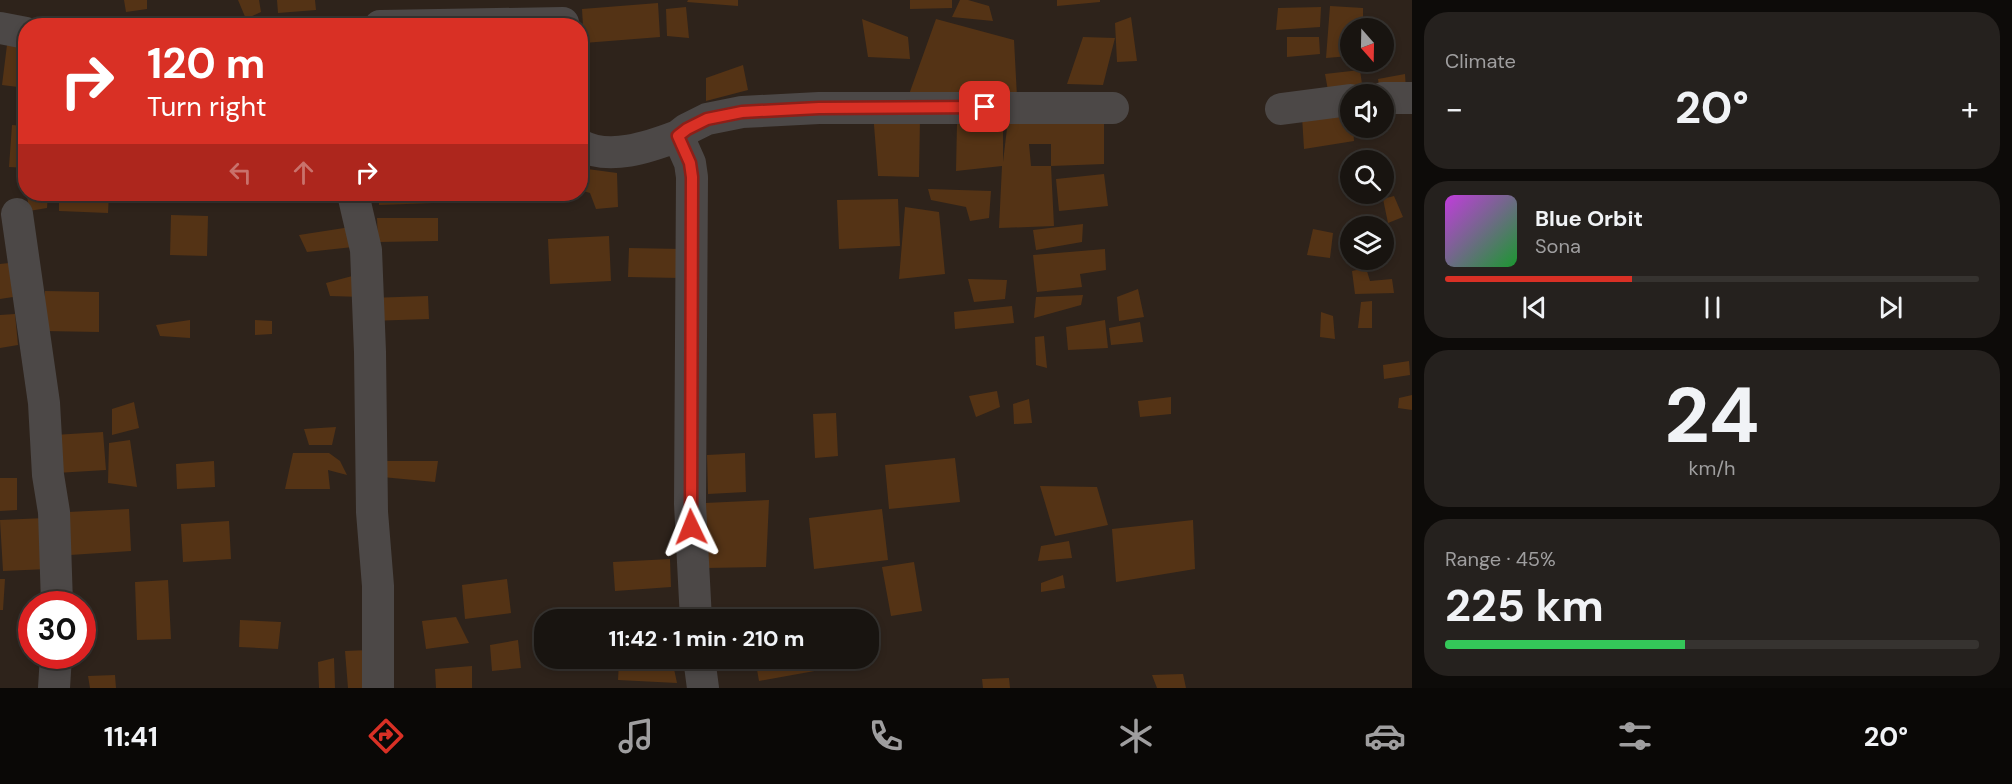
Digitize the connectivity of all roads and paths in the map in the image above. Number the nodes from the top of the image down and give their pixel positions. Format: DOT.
graph roads {
  1 [pos="386,0"];
  2 [pos="563,16"];
  3 [pos="387,18"];
  4 [pos="524,18"];
  5 [pos="0,28"];
  6 [pos="18,31"];
  7 [pos="1394,98"];
  8 [pos="1412,98"];
  9 [pos="1340,101"];
  10 [pos="1113,108"];
  11 [pos="1281,109"];
  12 [pos="678,136"];
  13 [pos="588,149"];
  14 [pos="355,201"];
  15 [pos="17,214"];
  16 [pos="57,591"];
  17 [pos="695,609"];
  18 [pos="55,669"];
  19 [pos="700,669"];
  20 [pos="54,688"];
  21 [pos="378,688"];
  22 [pos="703,688"];
  1 -- 3 [label="street"];
  2 -- 4 [label="street"];
  5 -- 6 [label="street"];
  7 -- 8 [label="street"];
  9 -- 11 [label="street"];
  10 -- 12 [label="street"];
  12 -- 13 [label="street"];
  12 -- 17 [label="street"];
  14 -- 21 [label="street"];
  15 -- 16 [label="street"];
  18 -- 20 [label="street"];
  19 -- 22 [label="street"];
}
